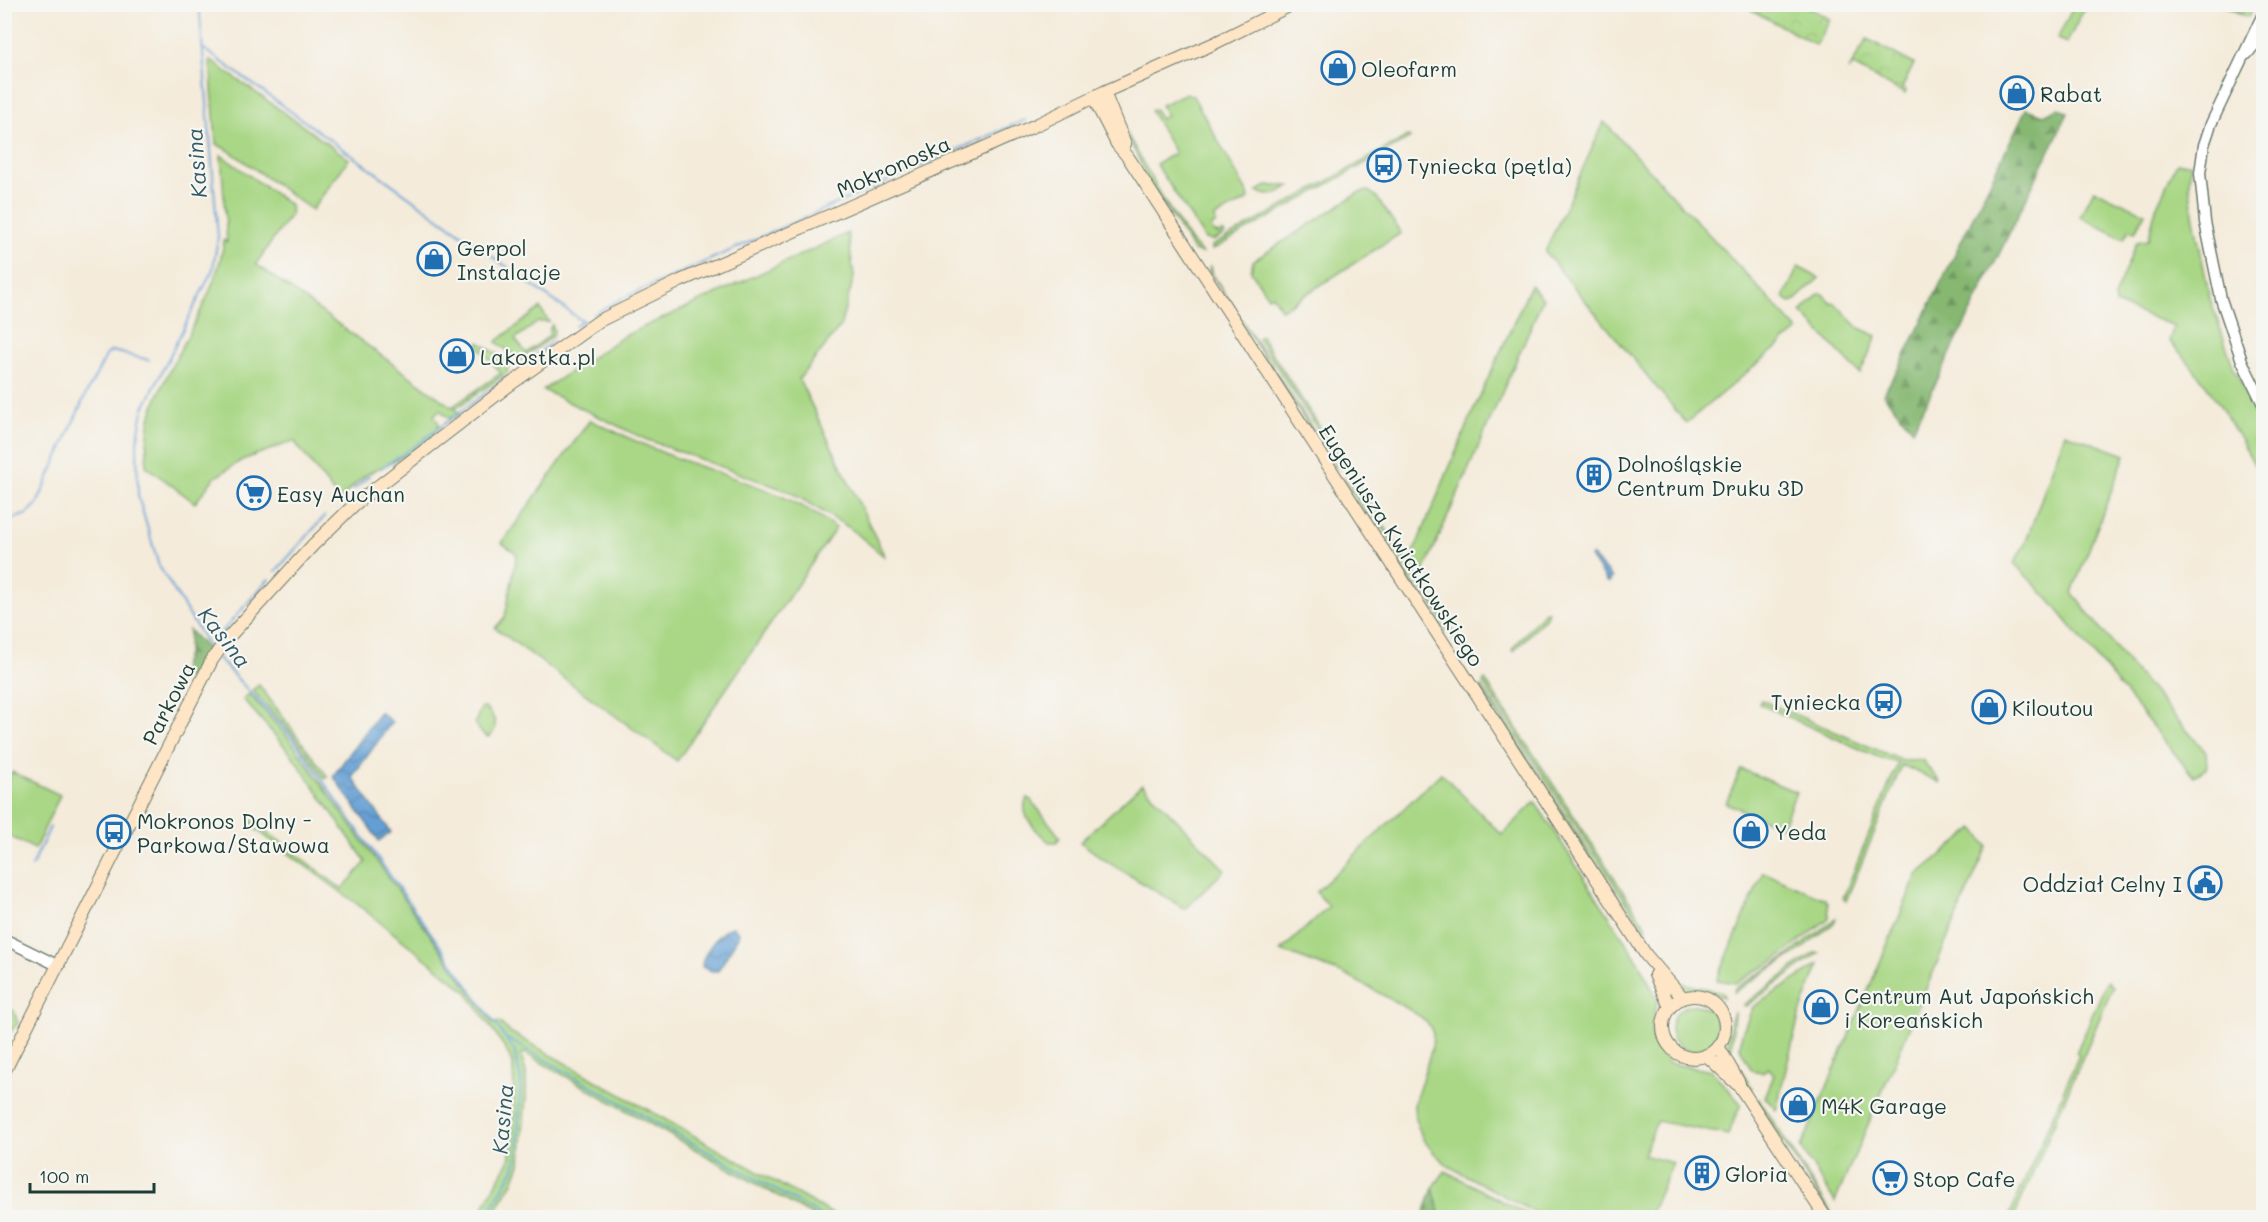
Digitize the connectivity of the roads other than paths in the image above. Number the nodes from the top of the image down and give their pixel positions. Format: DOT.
graph roads {
  1 [pos="1293,4"];
  2 [pos="2264,12"];
  3 [pos="2264,33"];
  4 [pos="2243,58"];
  5 [pos="1098,94"];
  6 [pos="518,379"];
  7 [pos="2264,406"];
  8 [pos="4,939"];
  9 [pos="1646,955"];
  10 [pos="59,966"];
  11 [pos="1683,998"];
  12 [pos="1670,1007"];
  13 [pos="1718,1046"];
  14 [pos="1706,1055"];
  15 [pos="4,1072"];
  16 [pos="1740,1087"];
  17 [pos="1826,1218"];
  1 -- 5 [label="main road, Mokronoska"];
  2 -- 4 [label="street"];
  3 -- 4 [label="street"];
  4 -- 7 [label="street"];
  5 -- 6 [label="main road, Mokronoska"];
  5 -- 9 [label="main road, Eugeniusza Kwiatkowskiego"];
  6 -- 10 [label="main road, Parkowa"];
  8 -- 10 [label="street"];
  9 -- 11 [label="main road, Eugeniusza Kwiatkowskiego"];
  9 -- 12 [label="main road, Eugeniusza Kwiatkowskiego"];
  10 -- 15 [label="main road, Parkowa"];
  11 -- 12 [label="main road"];
  11 -- 13 [label="main road"];
  12 -- 14 [label="main road"];
  13 -- 14 [label="main road"];
  13 -- 16 [label="main road"];
  14 -- 16 [label="main road"];
  16 -- 17 [label="main road"];
}
